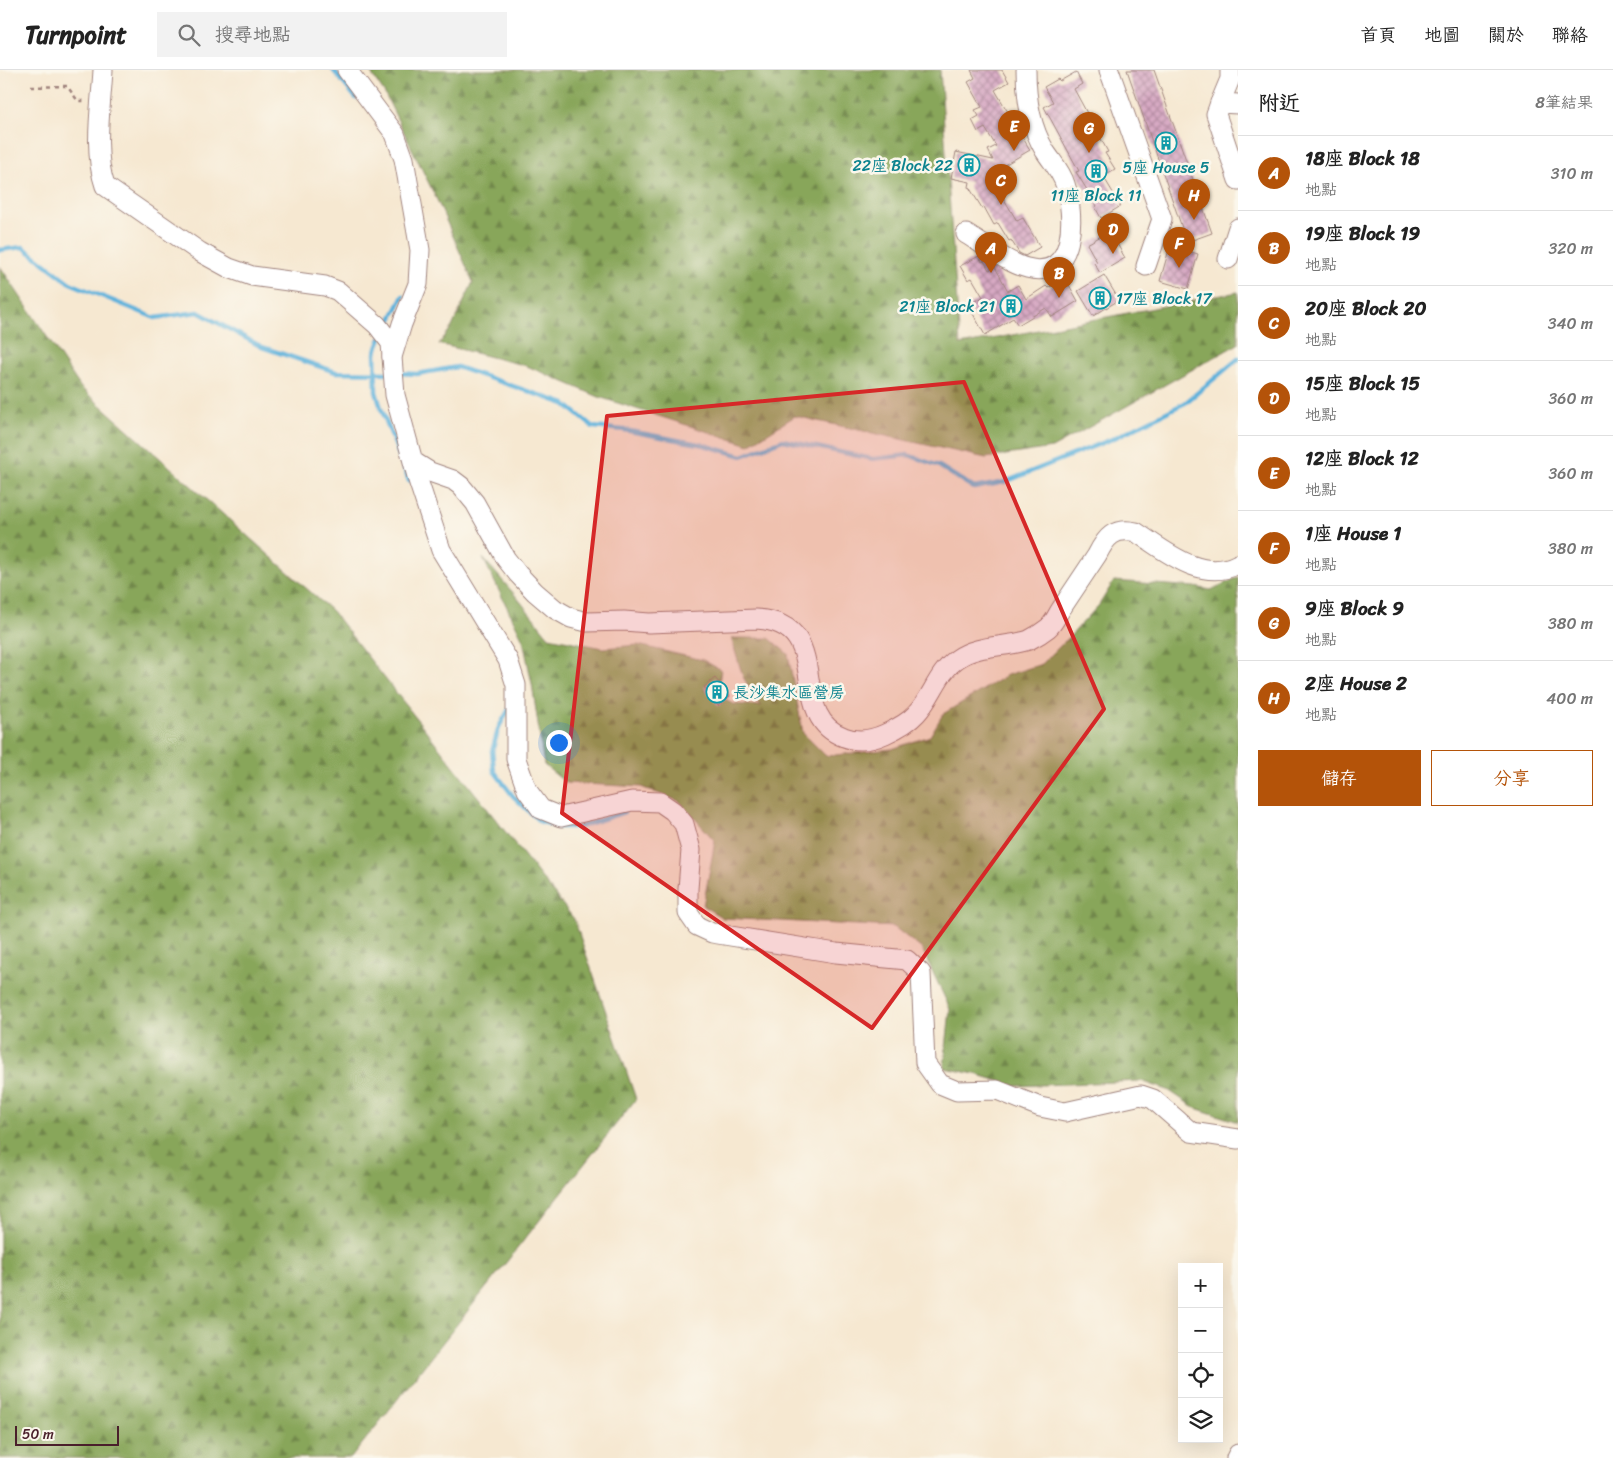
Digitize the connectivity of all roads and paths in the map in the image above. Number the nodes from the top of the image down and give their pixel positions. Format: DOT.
graph roads {
  1 [pos="103,70"];
  2 [pos="347,70"];
  3 [pos="1026,70"];
  4 [pos="1109,70"];
  5 [pos="1230,70"];
  6 [pos="30,87"];
  7 [pos="102,100"];
  8 [pos="1229,104"];
  9 [pos="1238,180"];
  10 [pos="1238,228"];
  11 [pos="966,234"];
  12 [pos="1228,259"];
  13 [pos="1146,266"];
  14 [pos="392,362"];
  15 [pos="414,462"];
  16 [pos="1238,564"];
  17 [pos="1238,1139"];
  18 [pos="1238,1454"];
  19 [pos="1236,1458"];
  1 -- 7 [label="street"];
  2 -- 14 [label="street"];
  3 -- 11 [label="street"];
  4 -- 13 [label="street"];
  5 -- 8 [label="street"];
  6 -- 7 [label="path"];
  7 -- 14 [label="street"];
  8 -- 9 [label="street"];
  10 -- 12 [label="street"];
  14 -- 15 [label="street"];
  15 -- 16 [label="street"];
  15 -- 17 [label="street"];
  18 -- 19 [label="street"];
}
